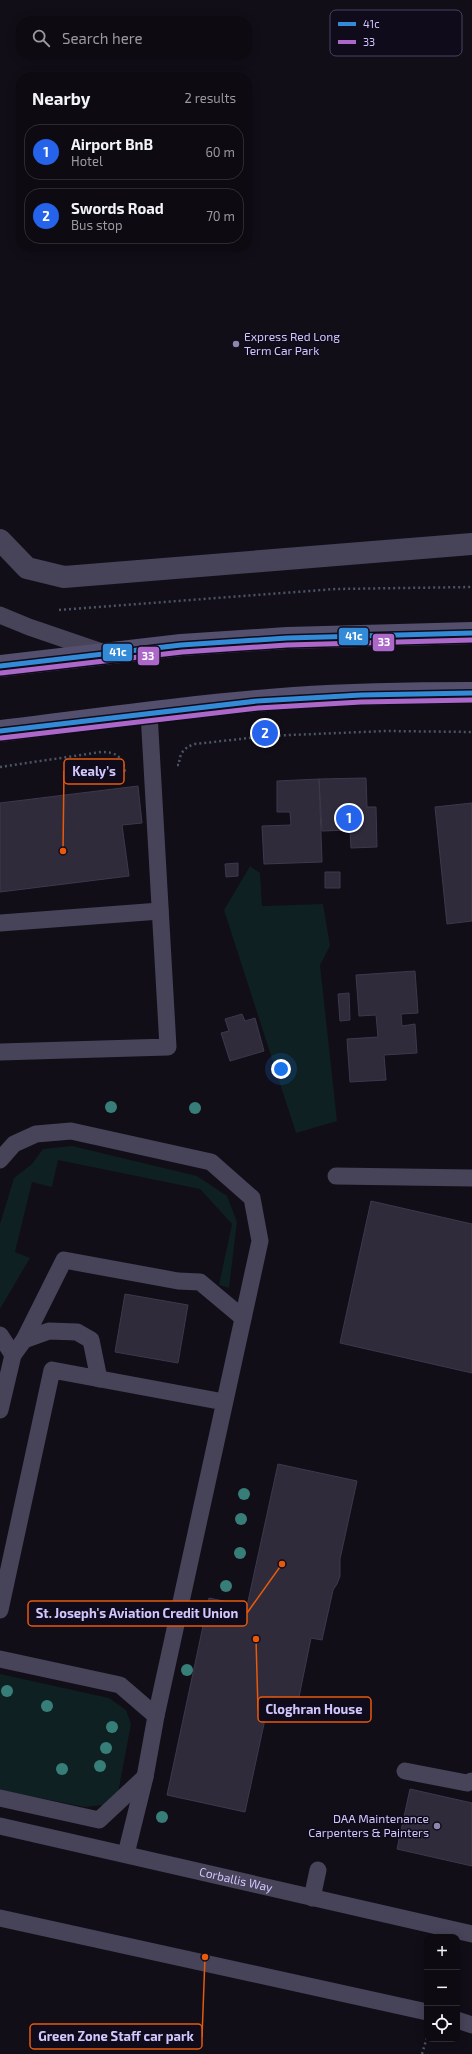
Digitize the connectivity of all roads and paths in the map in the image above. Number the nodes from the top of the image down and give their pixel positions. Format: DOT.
graph roads {
  1 [pos="0,540"];
  2 [pos="472,544"];
  3 [pos="472,587"];
  4 [pos="52,609"];
  5 [pos="0,615"];
  6 [pos="472,633"];
  7 [pos="108,654"];
  8 [pos="0,666"];
  9 [pos="472,693"];
  10 [pos="149,713"];
  11 [pos="0,731"];
  12 [pos="472,732"];
  13 [pos="171,766"];
  14 [pos="0,767"];
  15 [pos="134,770"];
  16 [pos="160,911"];
  17 [pos="0,923"];
  18 [pos="0,1052"];
  19 [pos="0,1160"];
  20 [pos="336,1176"];
  21 [pos="472,1178"];
  22 [pos="243,1318"];
  23 [pos="0,1335"];
  24 [pos="24,1340"];
  25 [pos="13,1355"];
  26 [pos="99,1379"];
  27 [pos="224,1402"];
  28 [pos="0,1410"];
  29 [pos="0,1610"];
  30 [pos="0,1659"];
  31 [pos="156,1716"];
  32 [pos="405,1771"];
  33 [pos="145,1777"];
  34 [pos="472,1781"];
  35 [pos="0,1798"];
  36 [pos="0,1826"];
  37 [pos="126,1854"];
  38 [pos="318,1870"];
  39 [pos="312,1898"];
  40 [pos="0,1918"];
  41 [pos="472,1934"];
  42 [pos="424,2011"];
  43 [pos="460,2021"];
  44 [pos="472,2025"];
  45 [pos="425,2042"];
  46 [pos="422,2054"];
  1 -- 2 [label="street"];
  3 -- 4 [label="path"];
  5 -- 7 [label="lane"];
  6 -- 7 [label="main road"];
  7 -- 8 [label="main road"];
  9 -- 10 [label="main road"];
  10 -- 11 [label="main road"];
  10 -- 16 [label="lane"];
  12 -- 13 [label="path"];
  14 -- 15 [label="path"];
  16 -- 17 [label="lane"];
  16 -- 18 [label="lane"];
  19 -- 22 [label="lane"];
  20 -- 21 [label="lane"];
  22 -- 24 [label="lane"];
  22 -- 27 [label="lane"];
  23 -- 25 [label="lane"];
  24 -- 25 [label="lane"];
  24 -- 26 [label="lane"];
  25 -- 28 [label="lane"];
  26 -- 27 [label="lane"];
  26 -- 29 [label="lane"];
  27 -- 31 [label="lane"];
  30 -- 31 [label="lane"];
  31 -- 33 [label="lane"];
  32 -- 34 [label="lane"];
  33 -- 35 [label="lane"];
  33 -- 37 [label="lane"];
  36 -- 37 [label="lane, Corballis Way"];
  37 -- 39 [label="lane, Corballis Way"];
  38 -- 39 [label="lane"];
  39 -- 41 [label="lane, Corballis Way"];
  40 -- 42 [label="lane"];
  43 -- 44 [label="lane"];
  45 -- 46 [label="path"];
}
